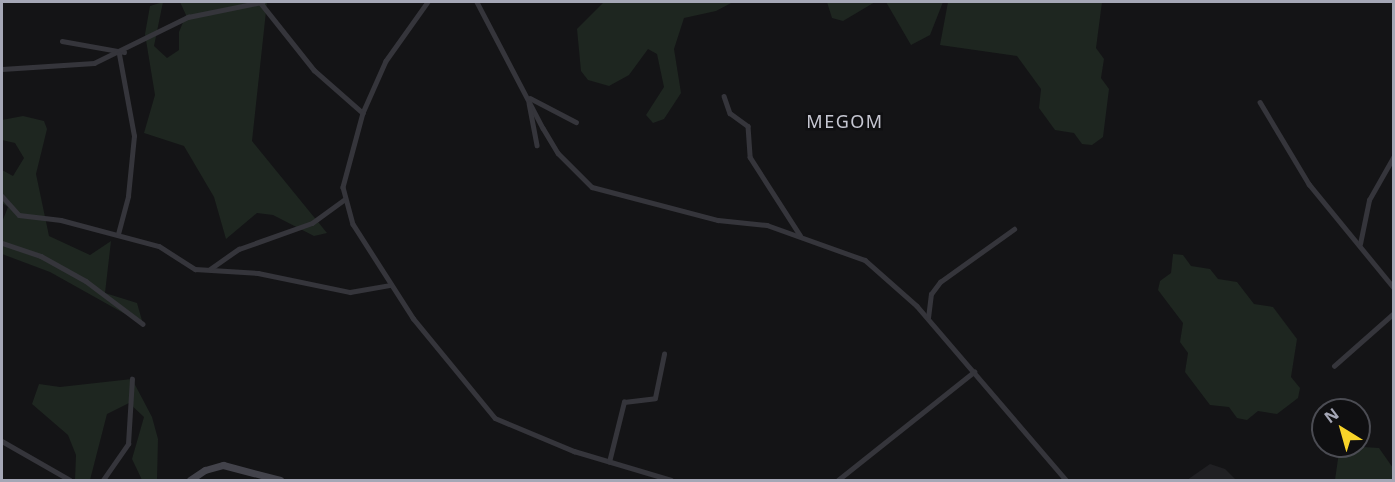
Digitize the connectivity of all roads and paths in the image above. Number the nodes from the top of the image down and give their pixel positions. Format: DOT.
graph roads {
  1 [pos="261,2"];
  2 [pos="428,2"];
  3 [pos="477,2"];
  4 [pos="62,41"];
  5 [pos="121,53"];
  6 [pos="2,69"];
  7 [pos="724,96"];
  8 [pos="528,97"];
  9 [pos="1260,102"];
  10 [pos="363,113"];
  11 [pos="576,122"];
  12 [pos="537,145"];
  13 [pos="1394,156"];
  14 [pos="2,196"];
  15 [pos="344,200"];
  16 [pos="1014,229"];
  17 [pos="118,234"];
  18 [pos="800,236"];
  19 [pos="2,243"];
  20 [pos="1360,244"];
  21 [pos="209,269"];
  22 [pos="390,285"];
  23 [pos="1394,288"];
  24 [pos="1394,313"];
  25 [pos="928,318"];
  26 [pos="143,324"];
  27 [pos="664,354"];
  28 [pos="1334,366"];
  29 [pos="974,372"];
  30 [pos="132,380"];
  31 [pos="2,441"];
  32 [pos="609,462"];
  33 [pos="70,480"];
  34 [pos="103,480"];
  35 [pos="190,480"];
  36 [pos="280,480"];
  37 [pos="671,480"];
  38 [pos="838,480"];
  39 [pos="1066,480"];
  1 -- 5 [label="street"];
  1 -- 10 [label="street"];
  2 -- 10 [label="street"];
  3 -- 8 [label="street"];
  4 -- 5 [label="street"];
  5 -- 6 [label="street"];
  5 -- 17 [label="street"];
  7 -- 18 [label="street"];
  8 -- 11 [label="street"];
  8 -- 12 [label="street"];
  8 -- 18 [label="street"];
  9 -- 20 [label="street"];
  10 -- 15 [label="street"];
  13 -- 20 [label="street"];
  14 -- 17 [label="street"];
  15 -- 21 [label="street"];
  15 -- 22 [label="street"];
  16 -- 25 [label="street"];
  17 -- 21 [label="street"];
  18 -- 25 [label="street"];
  19 -- 26 [label="street"];
  20 -- 23 [label="street"];
  21 -- 22 [label="street"];
  22 -- 32 [label="street"];
  24 -- 28 [label="street"];
  25 -- 29 [label="street"];
  27 -- 32 [label="street"];
  29 -- 38 [label="street"];
  29 -- 39 [label="street"];
  30 -- 34 [label="street"];
  31 -- 33 [label="street"];
  32 -- 37 [label="street"];
  35 -- 36 [label="street"];
}
